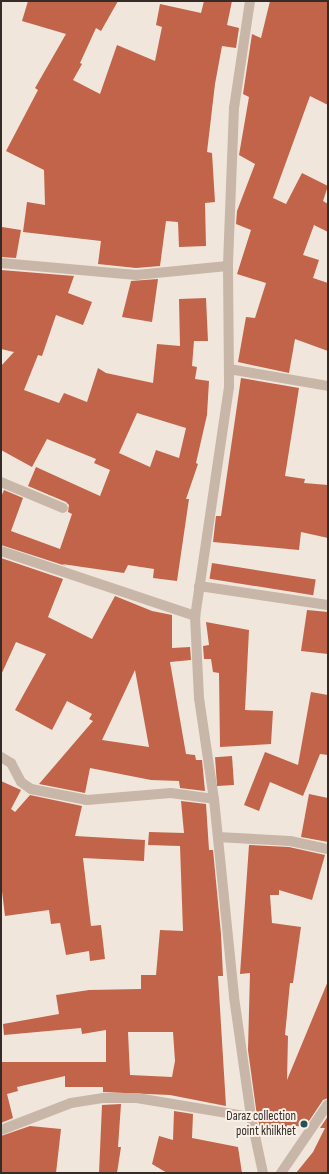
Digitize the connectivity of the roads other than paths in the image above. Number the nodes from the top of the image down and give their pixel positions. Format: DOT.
graph roads {
  1 [pos="250,1"];
  2 [pos="1,262"];
  3 [pos="228,266"];
  4 [pos="229,369"];
  5 [pos="328,386"];
  6 [pos="1,482"];
  7 [pos="64,508"];
  8 [pos="1,551"];
  9 [pos="199,586"];
  10 [pos="328,605"];
  11 [pos="195,616"];
  12 [pos="1,757"];
  13 [pos="214,799"];
  14 [pos="218,837"];
  15 [pos="328,849"];
  16 [pos="328,1104"];
  17 [pos="251,1117"];
  18 [pos="1,1130"];
  19 [pos="263,1173"];
  20 [pos="281,1173"];
  1 -- 3 [label="street"];
  2 -- 3 [label="street"];
  3 -- 4 [label="street"];
  4 -- 5 [label="street"];
  4 -- 9 [label="street"];
  6 -- 7 [label="street"];
  8 -- 11 [label="street"];
  9 -- 10 [label="street"];
  9 -- 11 [label="street"];
  11 -- 13 [label="street"];
  12 -- 13 [label="street"];
  13 -- 14 [label="street"];
  14 -- 15 [label="street"];
  14 -- 17 [label="street"];
  16 -- 20 [label="street"];
  17 -- 18 [label="street"];
  17 -- 19 [label="street"];
}
